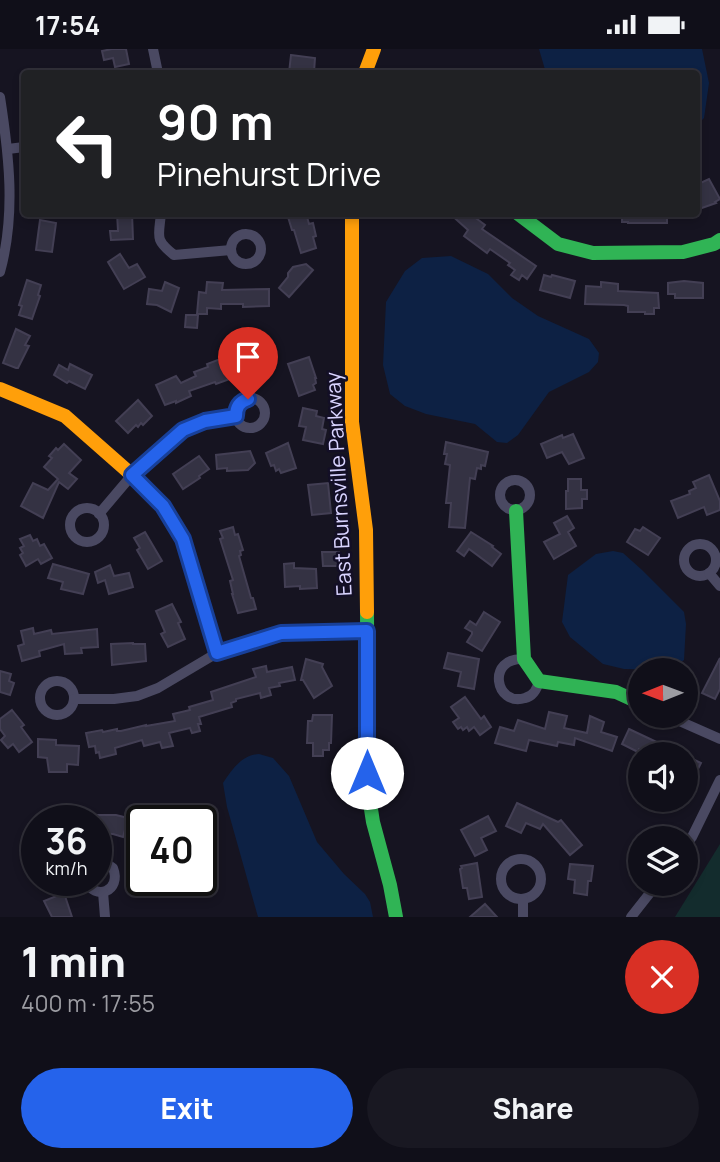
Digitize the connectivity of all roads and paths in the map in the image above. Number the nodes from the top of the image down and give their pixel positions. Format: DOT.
graph roads {
  1 [pos="153,49"];
  2 [pos="374,49"];
  3 [pos="157,70"];
  4 [pos="366,70"];
  5 [pos="0,97"];
  6 [pos="21,147"];
  7 [pos="8,149"];
  8 [pos="161,217"];
  9 [pos="352,217"];
  10 [pos="522,217"];
  11 [pos="720,240"];
  12 [pos="231,250"];
  13 [pos="0,272"];
  14 [pos="0,389"];
  15 [pos="236,416"];
  16 [pos="132,475"];
  17 [pos="516,511"];
  18 [pos="99,513"];
  19 [pos="709,573"];
  20 [pos="720,586"];
  21 [pos="367,631"];
  22 [pos="217,653"];
  23 [pos="524,659"];
  24 [pos="539,681"];
  25 [pos="628,698"];
  26 [pos="74,699"];
  27 [pos="695,728"];
  28 [pos="720,739"];
  29 [pos="720,780"];
  30 [pos="697,826"];
  31 [pos="112,867"];
  32 [pos="112,886"];
  33 [pos="103,896"];
  34 [pos="648,896"];
  35 [pos="523,899"];
  36 [pos="105,917"];
  37 [pos="396,917"];
  38 [pos="523,917"];
  39 [pos="631,917"];
  1 -- 3 [label="street"];
  2 -- 4 [label="street"];
  5 -- 7 [label="street"];
  6 -- 7 [label="street"];
  7 -- 13 [label="street"];
  8 -- 12 [label="street"];
  9 -- 21 [label="street, East Burnsville Parkway"];
  10 -- 11 [label="street"];
  14 -- 16 [label="street"];
  15 -- 16 [label="street"];
  16 -- 18 [label="street"];
  16 -- 22 [label="street"];
  17 -- 23 [label="street"];
  19 -- 20 [label="street"];
  21 -- 22 [label="street"];
  21 -- 37 [label="street, East Burnsville Parkway"];
  22 -- 26 [label="street"];
  23 -- 24 [label="street"];
  23 -- 24 [label="street"];
  24 -- 25 [label="street"];
  27 -- 28 [label="street"];
  29 -- 30 [label="street"];
  31 -- 32 [label="street"];
  33 -- 36 [label="street"];
  34 -- 39 [label="street"];
  35 -- 38 [label="street"];
}
